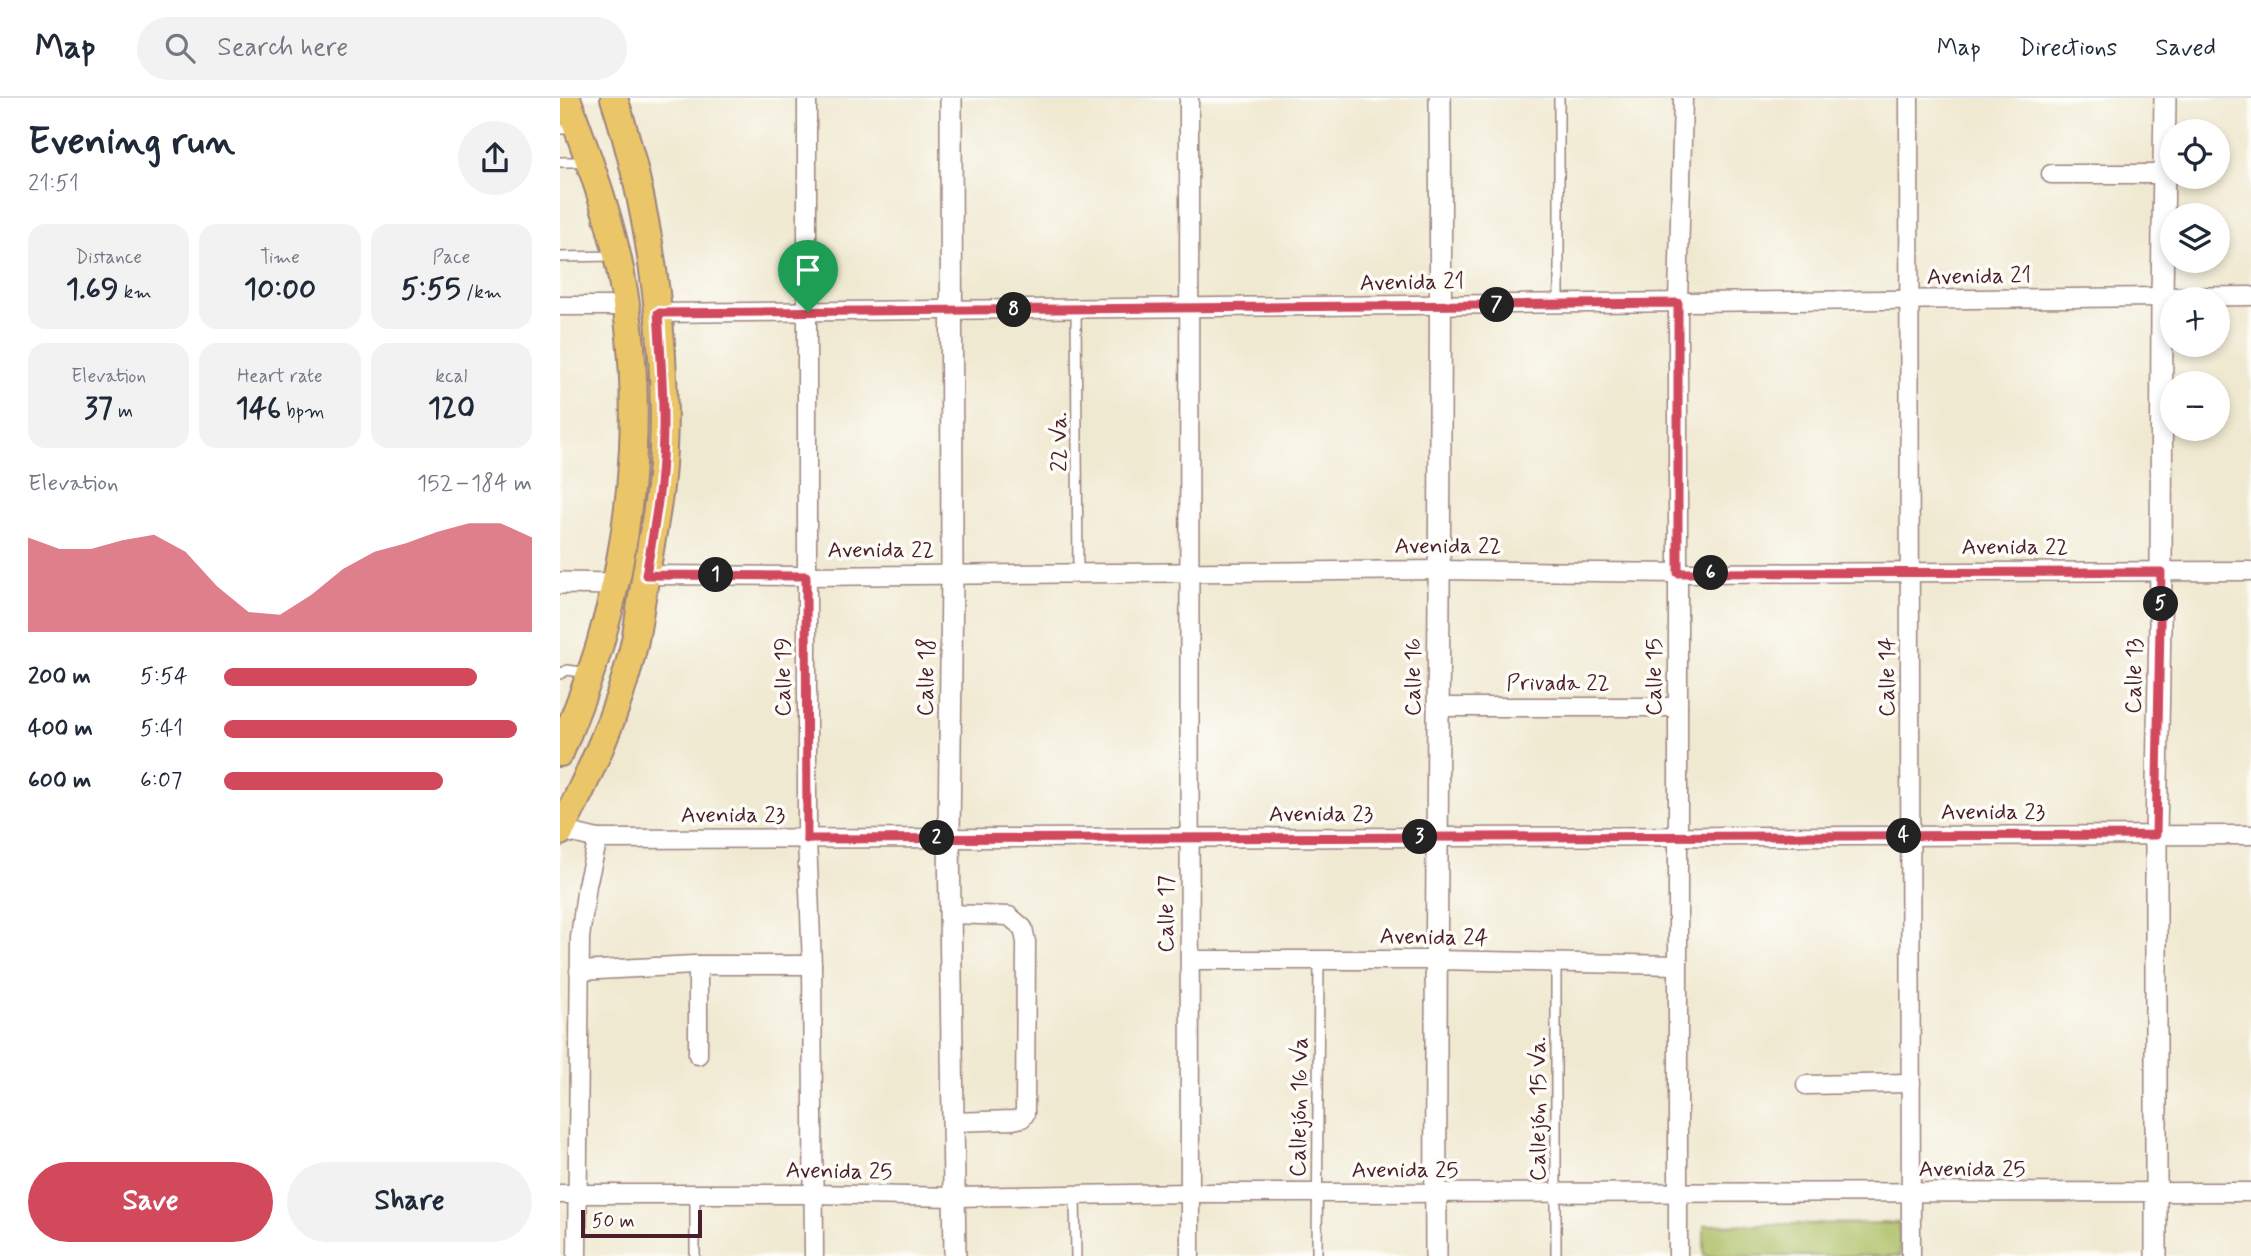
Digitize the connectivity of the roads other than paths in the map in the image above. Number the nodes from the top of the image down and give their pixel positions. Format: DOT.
graph roads {
  1 [pos="567,98"];
  2 [pos="614,98"];
  3 [pos="807,98"];
  4 [pos="951,98"];
  5 [pos="1189,98"];
  6 [pos="1440,98"];
  7 [pos="1559,98"];
  8 [pos="1683,98"];
  9 [pos="1909,98"];
  10 [pos="2165,98"];
  11 [pos="2165,119"];
  12 [pos="569,129"];
  13 [pos="560,162"];
  14 [pos="590,163"];
  15 [pos="2051,174"];
  16 [pos="2160,174"];
  17 [pos="2164,189"];
  18 [pos="617,256"];
  19 [pos="560,257"];
  20 [pos="2162,287"];
  21 [pos="2230,296"];
  22 [pos="2251,296"];
  23 [pos="2160,297"];
  24 [pos="1909,300"];
  25 [pos="1678,303"];
  26 [pos="1559,304"];
  27 [pos="1442,305"];
  28 [pos="560,306"];
  29 [pos="626,306"];
  30 [pos="1189,308"];
  31 [pos="952,310"];
  32 [pos="1076,310"];
  33 [pos="808,312"];
  34 [pos="658,313"];
  35 [pos="2162,357"];
  36 [pos="1439,570"];
  37 [pos="2251,570"];
  38 [pos="1189,572"];
  39 [pos="1910,572"];
  40 [pos="2161,572"];
  41 [pos="1678,573"];
  42 [pos="1078,574"];
  43 [pos="646,575"];
  44 [pos="952,575"];
  45 [pos="806,576"];
  46 [pos="560,583"];
  47 [pos="615,584"];
  48 [pos="590,673"];
  49 [pos="560,674"];
  50 [pos="1438,707"];
  51 [pos="1678,707"];
  52 [pos="560,753"];
  53 [pos="560,831"];
  54 [pos="2156,835"];
  55 [pos="2251,835"];
  56 [pos="1677,836"];
  57 [pos="1910,836"];
  58 [pos="1436,837"];
  59 [pos="949,838"];
  60 [pos="1189,838"];
  61 [pos="598,839"];
  62 [pos="807,839"];
  63 [pos="951,914"];
  64 [pos="1319,959"];
  65 [pos="1190,960"];
  66 [pos="1435,960"];
  67 [pos="1556,962"];
  68 [pos="698,965"];
  69 [pos="812,965"];
  70 [pos="1677,965"];
  71 [pos="579,971"];
  72 [pos="698,1055"];
  73 [pos="1911,1083"];
  74 [pos="1806,1084"];
  75 [pos="953,1122"];
  76 [pos="1677,1192"];
  77 [pos="1911,1192"];
  78 [pos="2156,1192"];
  79 [pos="2251,1192"];
  80 [pos="1190,1193"];
  81 [pos="1436,1193"];
  82 [pos="1556,1193"];
  83 [pos="568,1194"];
  84 [pos="695,1194"];
  85 [pos="813,1194"];
  86 [pos="1316,1194"];
  87 [pos="1075,1196"];
  88 [pos="954,1197"];
  89 [pos="577,1256"];
  90 [pos="695,1256"];
  91 [pos="814,1256"];
  92 [pos="955,1256"];
  93 [pos="1076,1256"];
  94 [pos="1190,1256"];
  95 [pos="1317,1256"];
  96 [pos="1436,1256"];
  97 [pos="1556,1256"];
  98 [pos="1678,1256"];
  99 [pos="1911,1256"];
  100 [pos="2156,1256"];
  1 -- 12 [label="main road"];
  2 -- 34 [label="main road"];
  3 -- 33 [label="street, Calle 19"];
  4 -- 31 [label="street, Calle 18"];
  5 -- 30 [label="street, Calle 17"];
  6 -- 27 [label="street, Calle 16"];
  7 -- 26 [label="lane"];
  8 -- 25 [label="street, Calle 15"];
  9 -- 24 [label="street, Calle 14"];
  10 -- 11 [label="street, Calle 13"];
  12 -- 14 [label="main road"];
  13 -- 14 [label="lane"];
  14 -- 18 [label="main road"];
  15 -- 16 [label="street"];
  17 -- 20 [label="street, Calle 13"];
  18 -- 19 [label="lane"];
  18 -- 29 [label="main road"];
  21 -- 22 [label="street, Avenida 21"];
  23 -- 24 [label="street, Avenida 21"];
  24 -- 25 [label="street, Avenida 21"];
  24 -- 39 [label="street, Calle 14"];
  25 -- 26 [label="street, Avenida 21"];
  25 -- 41 [label="street, Calle 15"];
  26 -- 27 [label="street, Avenida 21"];
  27 -- 30 [label="street, Avenida 21"];
  27 -- 36 [label="street, Calle 16"];
  28 -- 29 [label="street"];
  29 -- 47 [label="main road"];
  30 -- 32 [label="street, Avenida 21"];
  30 -- 38 [label="street, Calle 17"];
  31 -- 32 [label="street, Avenida 21"];
  31 -- 33 [label="street, Avenida 21"];
  31 -- 44 [label="street, Calle 18"];
  32 -- 42 [label="lane, 22 Va."];
  33 -- 34 [label="street, Avenida 21"];
  33 -- 45 [label="street, Calle 19"];
  34 -- 43 [label="main road"];
  35 -- 40 [label="street, Calle 13"];
  36 -- 38 [label="street, Avenida 22"];
  36 -- 41 [label="street, Avenida 22"];
  36 -- 50 [label="street, Calle 16"];
  37 -- 40 [label="street, Avenida 22"];
  38 -- 42 [label="street, Avenida 22"];
  38 -- 60 [label="street, Calle 17"];
  39 -- 40 [label="street, Avenida 22"];
  39 -- 41 [label="street, Avenida 22"];
  39 -- 57 [label="street, Calle 14"];
  40 -- 54 [label="street, Calle 13"];
  41 -- 51 [label="street, Calle 15"];
  42 -- 44 [label="street, Avenida 22"];
  43 -- 45 [label="street, Avenida 22"];
  43 -- 53 [label="main road"];
  44 -- 45 [label="street, Avenida 22"];
  44 -- 59 [label="street, Calle 18"];
  45 -- 62 [label="street, Calle 19"];
  46 -- 47 [label="street"];
  47 -- 48 [label="main road"];
  48 -- 49 [label="lane"];
  48 -- 52 [label="main road"];
  50 -- 51 [label="street, Privada 22"];
  50 -- 58 [label="street, Calle 16"];
  51 -- 56 [label="street, Calle 15"];
  53 -- 61 [label="street, Avenida 23"];
  54 -- 55 [label="street, Avenida 23"];
  54 -- 57 [label="street, Avenida 23"];
  54 -- 78 [label="street, Calle 13"];
  56 -- 57 [label="street, Avenida 23"];
  56 -- 58 [label="street, Avenida 23"];
  56 -- 70 [label="street, Calle 15"];
  57 -- 73 [label="street, Calle 14"];
  58 -- 60 [label="street, Avenida 23"];
  58 -- 66 [label="street, Calle 16"];
  59 -- 60 [label="street, Avenida 23"];
  59 -- 62 [label="street, Avenida 23"];
  59 -- 63 [label="street, Calle 18"];
  60 -- 65 [label="street, Calle 17"];
  61 -- 62 [label="street, Avenida 23"];
  61 -- 71 [label="street"];
  62 -- 69 [label="street, Calle 19"];
  63 -- 75 [label="street, Calle 18"];
  63 -- 75 [label="street"];
  64 -- 65 [label="street, Avenida 24"];
  64 -- 66 [label="street, Avenida 24"];
  64 -- 86 [label="lane, Callejón 16 Va"];
  65 -- 80 [label="street, Calle 17"];
  66 -- 67 [label="street, Avenida 24"];
  66 -- 81 [label="street, Calle 16"];
  67 -- 70 [label="street, Avenida 24"];
  67 -- 82 [label="lane, Callejón 15 Va."];
  68 -- 69 [label="street"];
  68 -- 71 [label="street"];
  68 -- 72 [label="street"];
  69 -- 85 [label="street, Calle 19"];
  70 -- 76 [label="street, Calle 15"];
  71 -- 83 [label="street"];
  73 -- 74 [label="street"];
  73 -- 77 [label="street, Calle 14"];
  75 -- 88 [label="street, Calle 18"];
  76 -- 77 [label="street, Avenida 25"];
  76 -- 82 [label="street, Avenida 25"];
  76 -- 98 [label="street, Calle 15"];
  77 -- 78 [label="street, Avenida 25"];
  77 -- 99 [label="street, Calle 14"];
  78 -- 79 [label="street, Avenida 25"];
  78 -- 100 [label="street, Calle 13"];
  80 -- 86 [label="street, Avenida 25"];
  80 -- 87 [label="street, Avenida 25"];
  80 -- 94 [label="street, Calle 17"];
  81 -- 82 [label="street, Avenida 25"];
  81 -- 86 [label="street, Avenida 25"];
  81 -- 96 [label="street, Calle 16"];
  82 -- 97 [label="lane, Callejón 15 Va."];
  83 -- 84 [label="street, Avenida 25"];
  83 -- 89 [label="street"];
  84 -- 85 [label="street, Avenida 25"];
  84 -- 90 [label="lane"];
  85 -- 88 [label="street, Avenida 25"];
  85 -- 91 [label="street, Calle 19"];
  86 -- 95 [label="lane, Callejón 16 Va"];
  87 -- 88 [label="street, Avenida 25"];
  87 -- 93 [label="lane"];
  88 -- 92 [label="street, Calle 18"];
}
